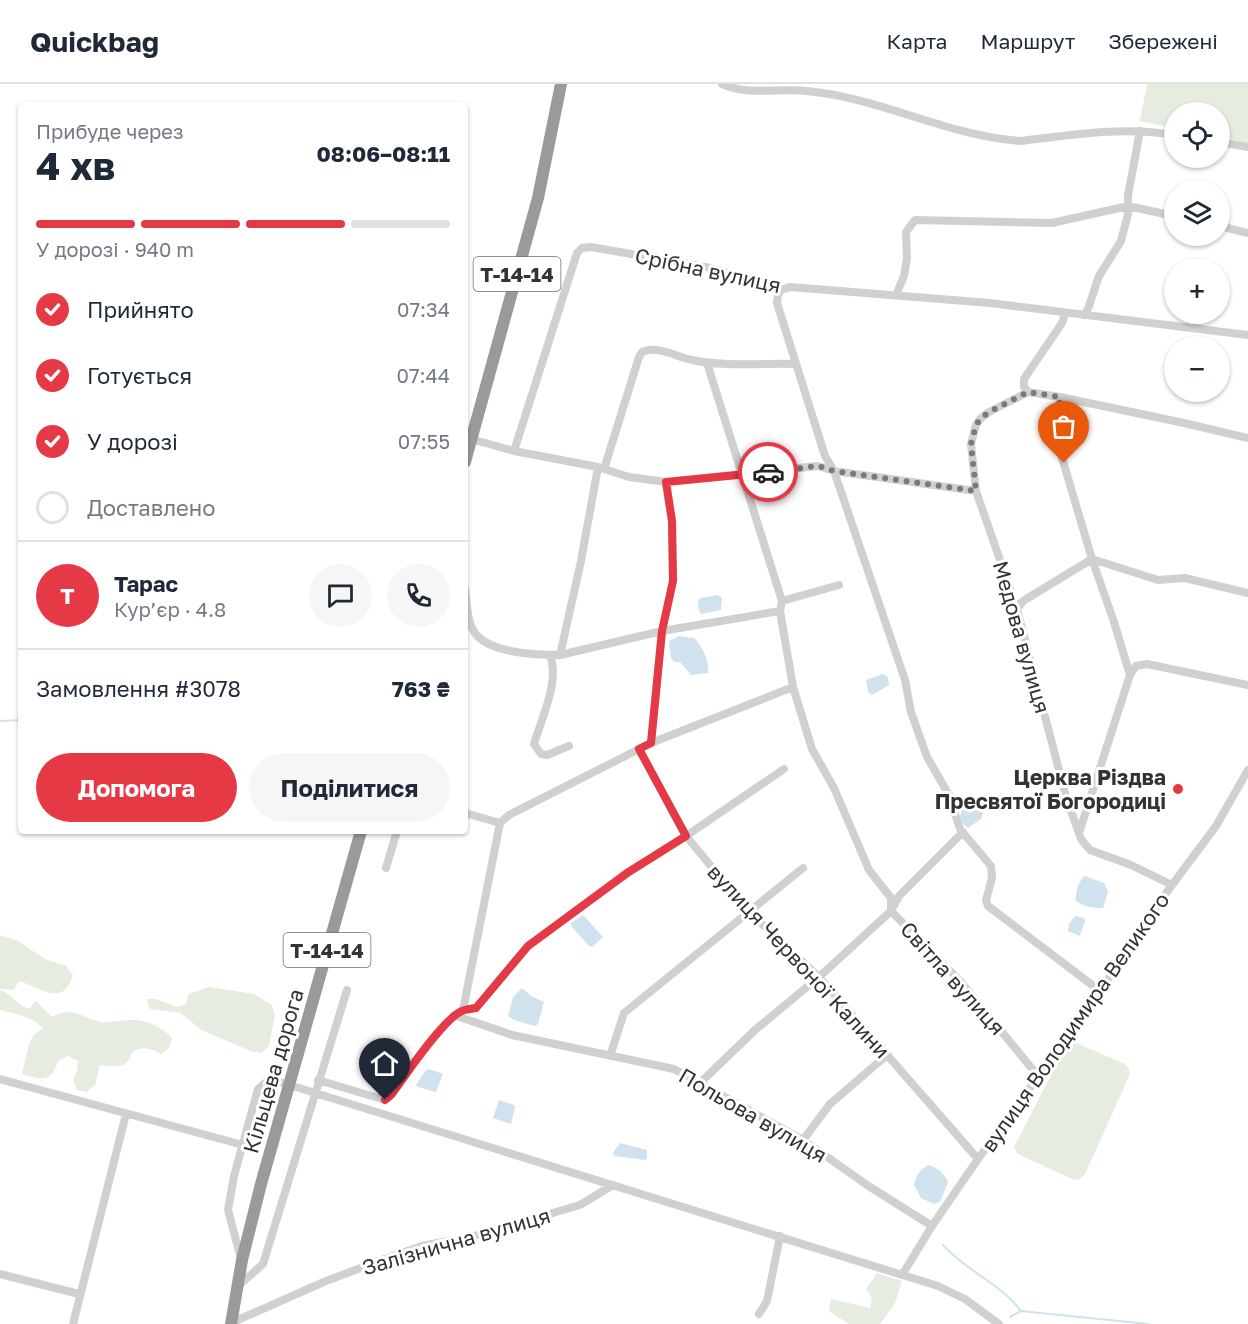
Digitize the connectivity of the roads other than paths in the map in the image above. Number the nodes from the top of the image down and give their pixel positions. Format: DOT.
graph roads {
  1 [pos="561,84"];
  2 [pos="722,84"];
  3 [pos="1140,131"];
  4 [pos="1164,134"];
  5 [pos="1230,144"];
  6 [pos="1248,147"];
  7 [pos="1128,206"];
  8 [pos="1164,214"];
  9 [pos="1230,228"];
  10 [pos="1248,233"];
  11 [pos="781,290"];
  12 [pos="896,295"];
  13 [pos="1065,314"];
  14 [pos="1084,315"];
  15 [pos="1248,334"];
  16 [pos="707,363"];
  17 [pos="796,363"];
  18 [pos="1028,392"];
  19 [pos="1060,397"];
  20 [pos="1248,438"];
  21 [pos="471,439"];
  22 [pos="468,450"];
  23 [pos="514,451"];
  24 [pos="601,468"];
  25 [pos="834,471"];
  26 [pos="741,476"];
  27 [pos="666,482"];
  28 [pos="976,491"];
  29 [pos="1092,559"];
  30 [pos="839,585"];
  31 [pos="1248,593"];
  32 [pos="782,601"];
  33 [pos="1017,609"];
  34 [pos="780,611"];
  35 [pos="468,619"];
  36 [pos="662,631"];
  37 [pos="550,655"];
  38 [pos="560,655"];
  39 [pos="1130,675"];
  40 [pos="1248,685"];
  41 [pos="793,687"];
  42 [pos="651,743"];
  43 [pos="569,746"];
  44 [pos="639,749"];
  45 [pos="784,769"];
  46 [pos="1248,770"];
  47 [pos="468,814"];
  48 [pos="500,823"];
  49 [pos="963,832"];
  50 [pos="360,834"];
  51 [pos="396,834"];
  52 [pos="1079,834"];
  53 [pos="686,836"];
  54 [pos="386,868"];
  55 [pos="803,868"];
  56 [pos="1172,885"];
  57 [pos="891,911"];
  58 [pos="748,912"];
  59 [pos="819,977"];
  60 [pos="347,990"];
  61 [pos="1100,991"];
  62 [pos="463,1010"];
  63 [pos="454,1015"];
  64 [pos="887,1055"];
  65 [pos="610,1056"];
  66 [pos="1038,1076"];
  67 [pos="0,1079"];
  68 [pos="318,1080"];
  69 [pos="699,1084"];
  70 [pos="314,1093"];
  71 [pos="126,1114"];
  72 [pos="803,1140"];
  73 [pos="243,1145"];
  74 [pos="978,1159"];
  75 [pos="613,1185"];
  76 [pos="932,1226"];
  77 [pos="780,1236"];
  78 [pos="242,1260"];
  79 [pos="0,1274"];
  80 [pos="902,1275"];
  81 [pos="237,1287"];
  82 [pos="79,1294"];
  83 [pos="759,1314"];
  84 [pos="73,1324"];
  85 [pos="231,1324"];
  86 [pos="999,1324"];
  1 -- 21 [label="highway, Т-14-14"];
  2 -- 3 [label="street"];
  3 -- 4 [label="street"];
  3 -- 7 [label="street"];
  5 -- 6 [label="street"];
  7 -- 8 [label="street"];
  7 -- 12 [label="street"];
  7 -- 14 [label="street"];
  9 -- 10 [label="street"];
  11 -- 12 [label="street, Срібна вулиця"];
  11 -- 17 [label="street"];
  11 -- 23 [label="street, Срібна вулиця"];
  12 -- 13 [label="street, Срібна вулиця"];
  13 -- 14 [label="street, Срібна вулиця"];
  13 -- 18 [label="street"];
  14 -- 15 [label="street, Срібна вулиця"];
  16 -- 17 [label="street"];
  16 -- 24 [label="street"];
  16 -- 26 [label="street"];
  17 -- 25 [label="street"];
  18 -- 19 [label="street"];
  18 -- 28 [label="street, Медова вулиця"];
  19 -- 20 [label="street"];
  19 -- 29 [label="street"];
  21 -- 22 [label="highway, Т-14-14"];
  21 -- 23 [label="street"];
  23 -- 24 [label="street"];
  24 -- 27 [label="street"];
  24 -- 38 [label="street"];
  25 -- 26 [label="street"];
  25 -- 28 [label="street"];
  25 -- 49 [label="street"];
  26 -- 27 [label="street"];
  26 -- 32 [label="street"];
  27 -- 36 [label="street"];
  28 -- 33 [label="street, Медова вулиця"];
  29 -- 31 [label="street"];
  29 -- 33 [label="street"];
  29 -- 39 [label="street"];
  30 -- 32 [label="street"];
  32 -- 34 [label="street"];
  33 -- 52 [label="street, Медова вулиця"];
  34 -- 36 [label="street"];
  34 -- 41 [label="street, Світла вулиця"];
  35 -- 37 [label="street"];
  36 -- 38 [label="street"];
  36 -- 42 [label="street"];
  37 -- 38 [label="street"];
  37 -- 43 [label="street"];
  39 -- 40 [label="street"];
  39 -- 52 [label="street"];
  41 -- 42 [label="street"];
  41 -- 57 [label="street, Світла вулиця"];
  42 -- 44 [label="street"];
  44 -- 48 [label="street"];
  44 -- 53 [label="street, вулиця Червоної Калини"];
  45 -- 53 [label="street"];
  46 -- 56 [label="street, вулиця Володимира Великого"];
  47 -- 48 [label="street"];
  48 -- 62 [label="street"];
  49 -- 57 [label="street"];
  49 -- 61 [label="street"];
  50 -- 78 [label="highway, Кільцева дорога / Т-14-14"];
  51 -- 54 [label="street"];
  52 -- 56 [label="street, Медова вулиця"];
  53 -- 58 [label="street, вулиця Червоної Калини"];
  53 -- 62 [label="street"];
  55 -- 58 [label="street"];
  56 -- 61 [label="street, вулиця Володимира Великого"];
  57 -- 59 [label="street"];
  57 -- 66 [label="street, Світла вулиця"];
  58 -- 59 [label="street, вулиця Червоної Калини"];
  58 -- 65 [label="street"];
  59 -- 64 [label="street, вулиця Червоної Калини"];
  59 -- 69 [label="street"];
  60 -- 68 [label="street"];
  61 -- 66 [label="street, вулиця Володимира Великого"];
  62 -- 63 [label="street"];
  63 -- 65 [label="street, Польова вулиця"];
  63 -- 68 [label="street"];
  64 -- 72 [label="street"];
  64 -- 74 [label="street, вулиця Червоної Калини"];
  65 -- 69 [label="street, Польова вулиця"];
  66 -- 74 [label="street, вулиця Володимира Великого"];
  67 -- 71 [label="street"];
  68 -- 70 [label="street"];
  69 -- 72 [label="street, Польова вулиця"];
  70 -- 73 [label="street"];
  70 -- 75 [label="street"];
  70 -- 81 [label="street"];
  71 -- 73 [label="street"];
  71 -- 82 [label="street"];
  72 -- 76 [label="street, Польова вулиця"];
  73 -- 78 [label="street"];
  74 -- 76 [label="street, вулиця Володимира Великого"];
  75 -- 77 [label="street"];
  75 -- 85 [label="street, Залізнична вулиця"];
  76 -- 80 [label="street, вулиця Володимира Великого"];
  77 -- 80 [label="street"];
  77 -- 83 [label="street"];
  78 -- 81 [label="highway, Кільцева дорога / Т-14-14"];
  79 -- 82 [label="street"];
  80 -- 86 [label="street"];
  81 -- 85 [label="highway, Кільцева дорога / Т-14-14"];
  82 -- 84 [label="street"];
}
